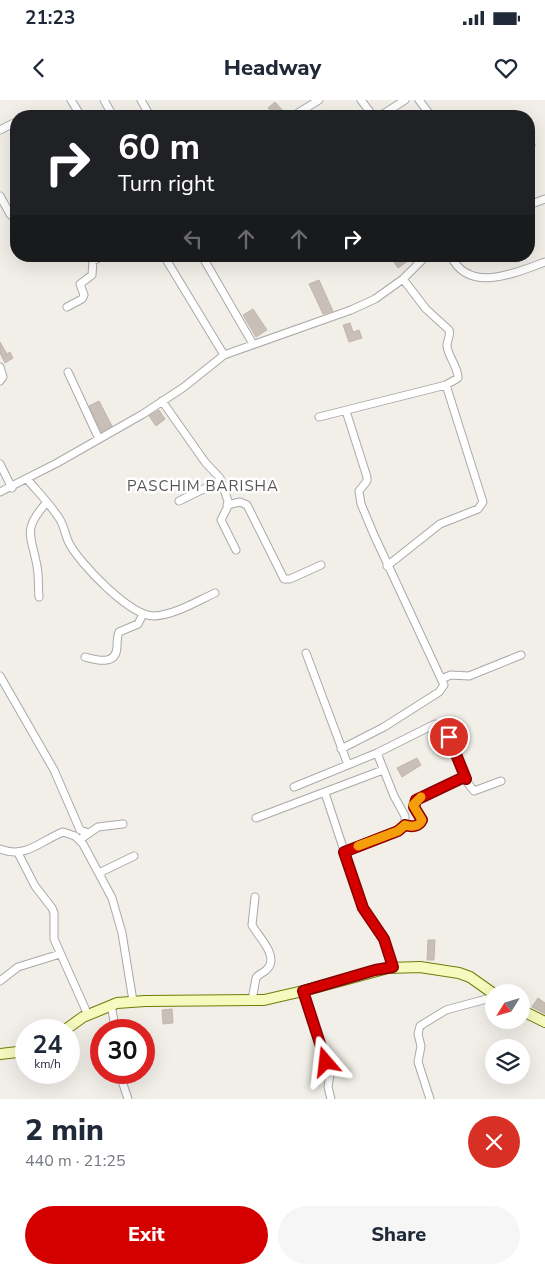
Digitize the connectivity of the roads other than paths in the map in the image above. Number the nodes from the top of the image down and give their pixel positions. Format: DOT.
graph roads {
  1 [pos="319,100"];
  2 [pos="360,100"];
  3 [pos="405,100"];
  4 [pos="303,110"];
  5 [pos="368,110"];
  6 [pos="389,110"];
  7 [pos="0,196"];
  8 [pos="10,214"];
  9 [pos="93,262"];
  10 [pos="168,262"];
  11 [pos="205,262"];
  12 [pos="420,262"];
  13 [pos="455,262"];
  14 [pos="545,262"];
  15 [pos="403,279"];
  16 [pos="67,307"];
  17 [pos="253,344"];
  18 [pos="224,355"];
  19 [pos="0,367"];
  20 [pos="68,372"];
  21 [pos="0,381"];
  22 [pos="446,385"];
  23 [pos="162,401"];
  24 [pos="346,411"];
  25 [pos="319,417"];
  26 [pos="99,439"];
  27 [pos="0,464"];
  28 [pos="27,479"];
  29 [pos="220,481"];
  30 [pos="12,488"];
  31 [pos="0,492"];
  32 [pos="47,502"];
  33 [pos="179,502"];
  34 [pos="227,505"];
  35 [pos="236,550"];
  36 [pos="321,565"];
  37 [pos="387,566"];
  38 [pos="215,594"];
  39 [pos="38,597"];
  40 [pos="143,614"];
  41 [pos="306,653"];
  42 [pos="521,655"];
  43 [pos="85,657"];
  44 [pos="0,676"];
  45 [pos="441,679"];
  46 [pos="341,749"];
  47 [pos="376,753"];
  48 [pos="348,765"];
  49 [pos="383,770"];
  50 [pos="466,779"];
  51 [pos="501,781"];
  52 [pos="294,786"];
  53 [pos="325,793"];
  54 [pos="256,818"];
  55 [pos="123,824"];
  56 [pos="405,825"];
  57 [pos="88,833"];
  58 [pos="79,840"];
  59 [pos="0,849"];
  60 [pos="344,852"];
  61 [pos="18,853"];
  62 [pos="134,856"];
  63 [pos="99,873"];
  64 [pos="256,897"];
  65 [pos="60,954"];
  66 [pos="393,967"];
  67 [pos="0,981"];
  68 [pos="485,989"];
  69 [pos="303,991"];
  70 [pos="485,999"];
  71 [pos="252,1000"];
  72 [pos="133,1001"];
  73 [pos="111,1005"];
  74 [pos="530,1014"];
  75 [pos="88,1015"];
  76 [pos="113,1019"];
  77 [pos="80,1020"];
  78 [pos="545,1022"];
  79 [pos="15,1052"];
  80 [pos="0,1054"];
  81 [pos="123,1084"];
  82 [pos="128,1099"];
  83 [pos="332,1099"];
  84 [pos="430,1099"];
  1 -- 4 [label="street"];
  2 -- 5 [label="street"];
  3 -- 6 [label="street"];
  7 -- 8 [label="street"];
  9 -- 16 [label="street"];
  10 -- 18 [label="street"];
  11 -- 17 [label="street"];
  12 -- 15 [label="street"];
  13 -- 14 [label="street"];
  15 -- 17 [label="street"];
  15 -- 22 [label="street"];
  17 -- 18 [label="street"];
  18 -- 23 [label="street"];
  19 -- 21 [label="street"];
  20 -- 26 [label="street"];
  22 -- 24 [label="street"];
  22 -- 37 [label="street"];
  23 -- 26 [label="street"];
  23 -- 29 [label="street"];
  24 -- 25 [label="street"];
  24 -- 37 [label="street"];
  26 -- 28 [label="street"];
  27 -- 30 [label="street"];
  28 -- 30 [label="street"];
  28 -- 32 [label="street"];
  29 -- 33 [label="street"];
  29 -- 34 [label="street"];
  30 -- 31 [label="street"];
  32 -- 39 [label="street"];
  32 -- 40 [label="street"];
  34 -- 35 [label="street"];
  34 -- 36 [label="street"];
  37 -- 45 [label="street"];
  38 -- 40 [label="street"];
  40 -- 43 [label="street"];
  41 -- 46 [label="street"];
  42 -- 45 [label="street"];
  44 -- 57 [label="street"];
  45 -- 46 [label="street"];
  46 -- 48 [label="street"];
  47 -- 48 [label="street"];
  47 -- 49 [label="street"];
  47 -- 50 [label="street"];
  48 -- 52 [label="street"];
  49 -- 53 [label="street"];
  49 -- 56 [label="street"];
  50 -- 51 [label="street"];
  50 -- 56 [label="street"];
  53 -- 54 [label="street"];
  53 -- 60 [label="street"];
  55 -- 57 [label="street"];
  56 -- 60 [label="street"];
  57 -- 58 [label="street"];
  58 -- 61 [label="street"];
  58 -- 63 [label="street"];
  59 -- 61 [label="street"];
  60 -- 66 [label="street"];
  61 -- 65 [label="street"];
  62 -- 63 [label="street"];
  63 -- 72 [label="street"];
  64 -- 71 [label="street"];
  65 -- 67 [label="street"];
  65 -- 75 [label="street"];
  66 -- 68 [label="street"];
  66 -- 69 [label="street"];
  69 -- 71 [label="street"];
  69 -- 83 [label="street"];
  70 -- 84 [label="street"];
  71 -- 72 [label="street"];
  72 -- 73 [label="street"];
  73 -- 75 [label="street"];
  73 -- 76 [label="street"];
  74 -- 78 [label="street"];
  75 -- 77 [label="street"];
  79 -- 80 [label="street"];
  81 -- 82 [label="street"];
}
